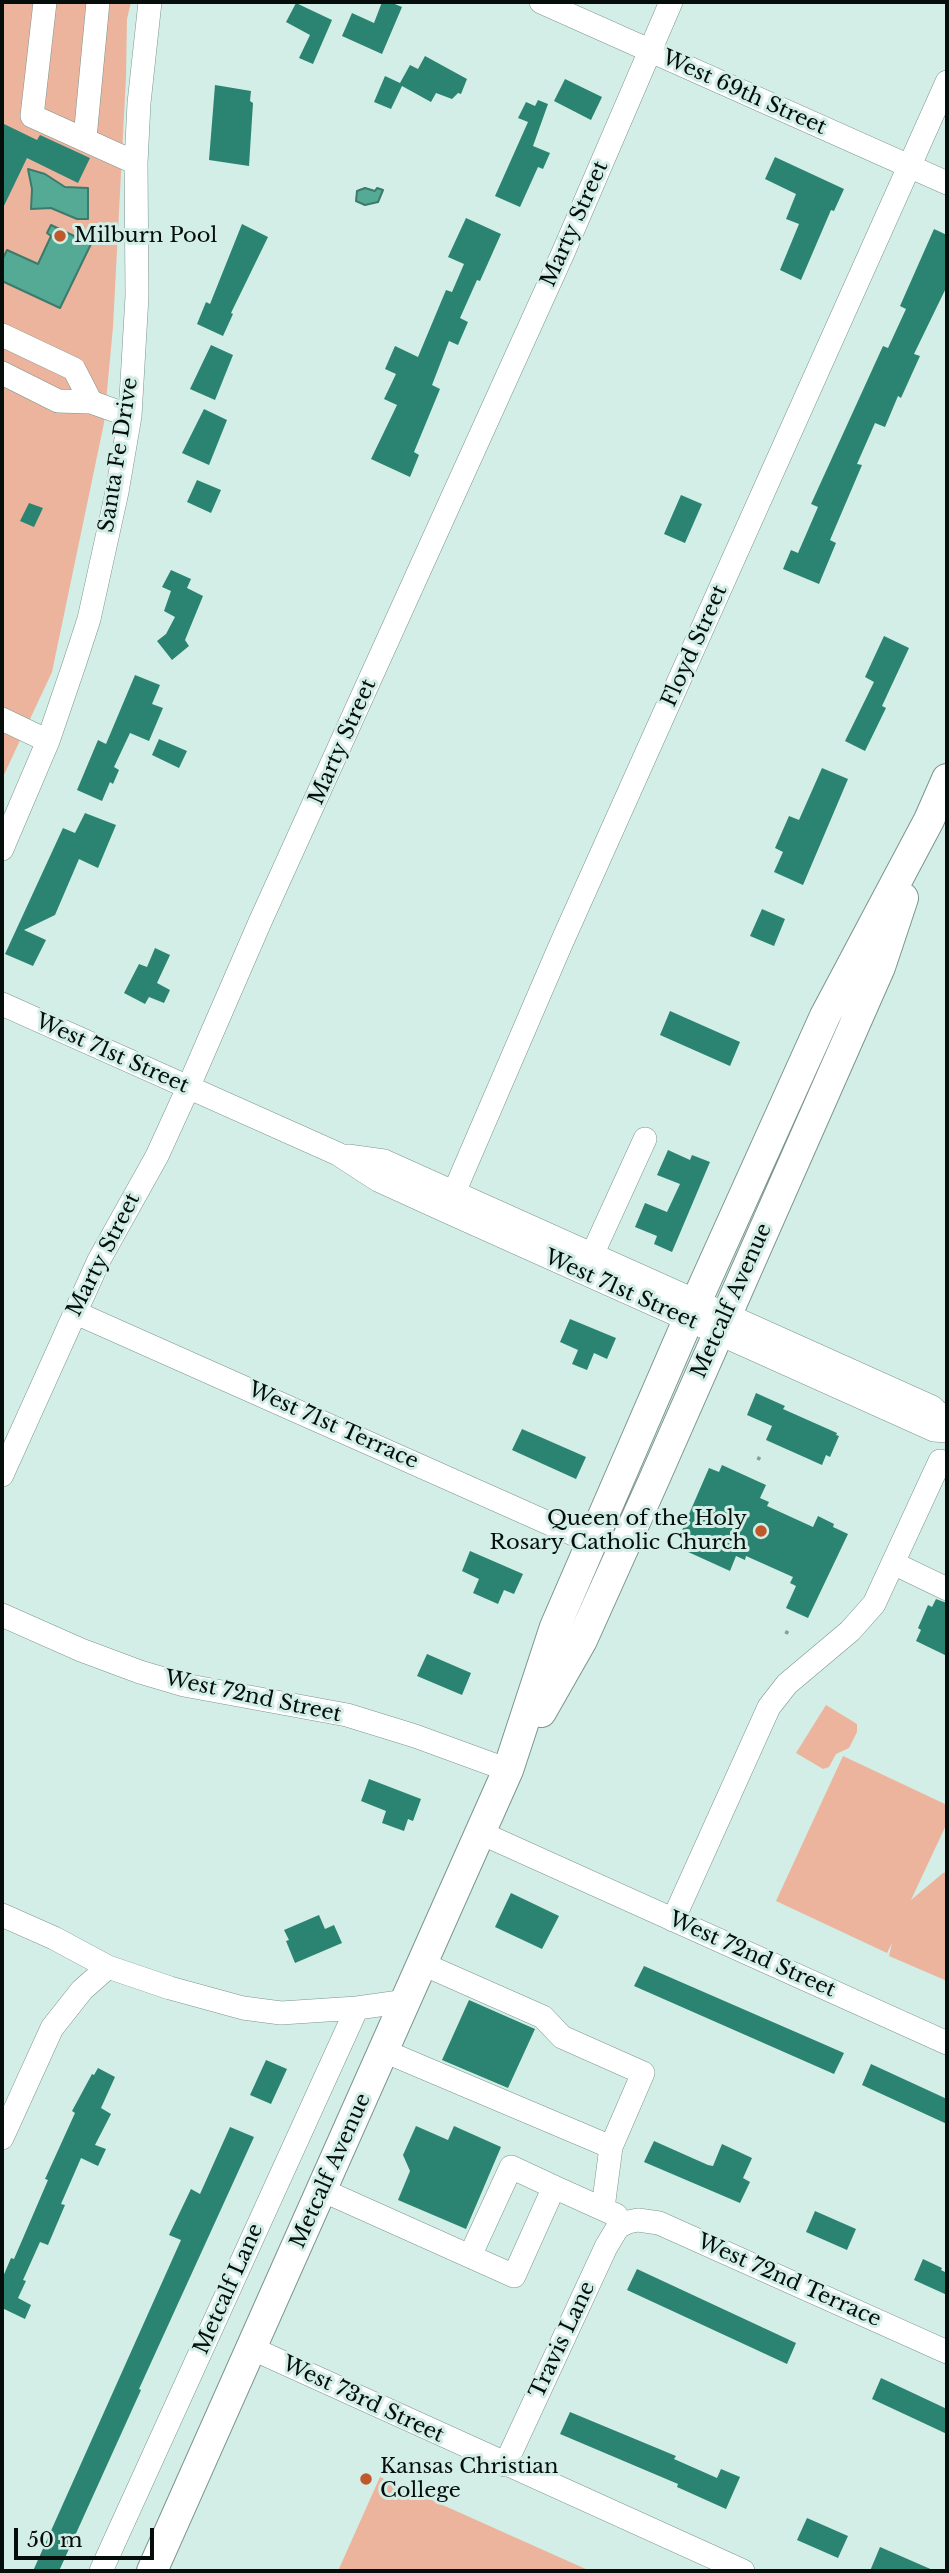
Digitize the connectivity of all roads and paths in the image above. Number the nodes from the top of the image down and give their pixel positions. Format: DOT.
graph roads {
  1 [pos="45,2"];
  2 [pos="98,2"];
  3 [pos="150,2"];
  4 [pos="541,2"];
  5 [pos="671,2"];
  6 [pos="650,51"];
  7 [pos="947,82"];
  8 [pos="85,138"];
  9 [pos="136,163"];
  10 [pos="910,166"];
  11 [pos="947,183"];
  12 [pos="2,335"];
  13 [pos="2,373"];
  14 [pos="91,402"];
  15 [pos="130,416"];
  16 [pos="2,719"];
  17 [pos="48,741"];
  18 [pos="947,779"];
  19 [pos="929,820"];
  20 [pos="2,849"];
  21 [pos="2,1004"];
  22 [pos="188,1088"];
  23 [pos="645,1139"];
  24 [pos="449,1202"];
  25 [pos="592,1255"];
  26 [pos="692,1310"];
  27 [pos="74,1312"];
  28 [pos="722,1324"];
  29 [pos="947,1420"];
  30 [pos="947,1431"];
  31 [pos="761,1454"];
  32 [pos="945,1457"];
  33 [pos="758,1460"];
  34 [pos="2,1475"];
  35 [pos="591,1542"];
  36 [pos="893,1563"];
  37 [pos="947,1589"];
  38 [pos="2,1615"];
  39 [pos="508,1770"];
  40 [pos="481,1833"];
  41 [pos="2,1915"];
  42 [pos="673,1920"];
  43 [pos="423,1964"];
  44 [pos="108,1967"];
  45 [pos="407,2001"];
  46 [pos="357,2008"];
  47 [pos="947,2043"];
  48 [pos="384,2051"];
  49 [pos="2,2138"];
  50 [pos="611,2147"];
  51 [pos="554,2187"];
  52 [pos="322,2190"];
  53 [pos="603,2208"];
  54 [pos="628,2222"];
  55 [pos="470,2256"];
  56 [pos="251,2348"];
  57 [pos="947,2352"];
  58 [pos="505,2465"];
  59 [pos="101,2571"];
  60 [pos="152,2571"];
  61 [pos="743,2571"];
  1 -- 8 [label="street"];
  2 -- 8 [label="street"];
  3 -- 9 [label="street, Santa Fe Drive"];
  4 -- 6 [label="street, West 69th Street"];
  5 -- 6 [label="street, Marty Street"];
  6 -- 10 [label="street, West 69th Street"];
  6 -- 22 [label="street, Marty Street"];
  7 -- 10 [label="street, Floyd Street"];
  8 -- 9 [label="street"];
  9 -- 15 [label="street, Santa Fe Drive"];
  10 -- 11 [label="street, West 69th Street"];
  10 -- 24 [label="street, Floyd Street"];
  12 -- 14 [label="street"];
  13 -- 14 [label="street"];
  14 -- 15 [label="street"];
  15 -- 17 [label="street, Santa Fe Drive"];
  16 -- 17 [label="street"];
  17 -- 20 [label="street, Santa Fe Drive"];
  18 -- 19 [label="main road, Metcalf Avenue"];
  19 -- 26 [label="main road, Metcalf Avenue"];
  19 -- 28 [label="main road, Metcalf Avenue"];
  21 -- 22 [label="street, West 71st Street"];
  22 -- 24 [label="street, West 71st Street"];
  22 -- 27 [label="street, Marty Street"];
  23 -- 25 [label="street"];
  24 -- 25 [label="street, West 71st Street"];
  24 -- 26 [label="street, West 71st Street"];
  25 -- 26 [label="street, West 71st Street"];
  26 -- 28 [label="street, West 71st Street"];
  26 -- 35 [label="main road, Metcalf Avenue"];
  27 -- 34 [label="street, Marty Street"];
  27 -- 35 [label="street, West 71st Terrace"];
  28 -- 29 [label="street, West 71st Street"];
  28 -- 30 [label="street, West 71st Street"];
  28 -- 39 [label="main road, Metcalf Avenue"];
  31 -- 33 [label="path"];
  32 -- 36 [label="street"];
  35 -- 39 [label="main road, Metcalf Avenue"];
  36 -- 37 [label="street"];
  36 -- 42 [label="street"];
  38 -- 39 [label="street, West 72nd Street"];
  39 -- 40 [label="main road, Metcalf Avenue"];
  40 -- 42 [label="street, West 72nd Street"];
  40 -- 43 [label="main road, Metcalf Avenue"];
  41 -- 44 [label="street"];
  42 -- 47 [label="street, West 72nd Street"];
  43 -- 45 [label="main road, Metcalf Avenue"];
  43 -- 50 [label="street"];
  44 -- 46 [label="street"];
  44 -- 49 [label="street"];
  45 -- 46 [label="street"];
  45 -- 48 [label="main road, Metcalf Avenue"];
  46 -- 59 [label="street, Metcalf Lane"];
  48 -- 50 [label="street"];
  48 -- 52 [label="main road, Metcalf Avenue"];
  50 -- 53 [label="street"];
  51 -- 53 [label="street"];
  51 -- 55 [label="street"];
  51 -- 55 [label="street"];
  52 -- 55 [label="street"];
  52 -- 56 [label="main road, Metcalf Avenue"];
  53 -- 54 [label="street"];
  54 -- 57 [label="street, West 72nd Terrace"];
  54 -- 58 [label="street, Travis Lane"];
  56 -- 58 [label="street, West 73rd Street"];
  56 -- 60 [label="main road, Metcalf Avenue"];
  58 -- 61 [label="street, West 73rd Street"];
}
